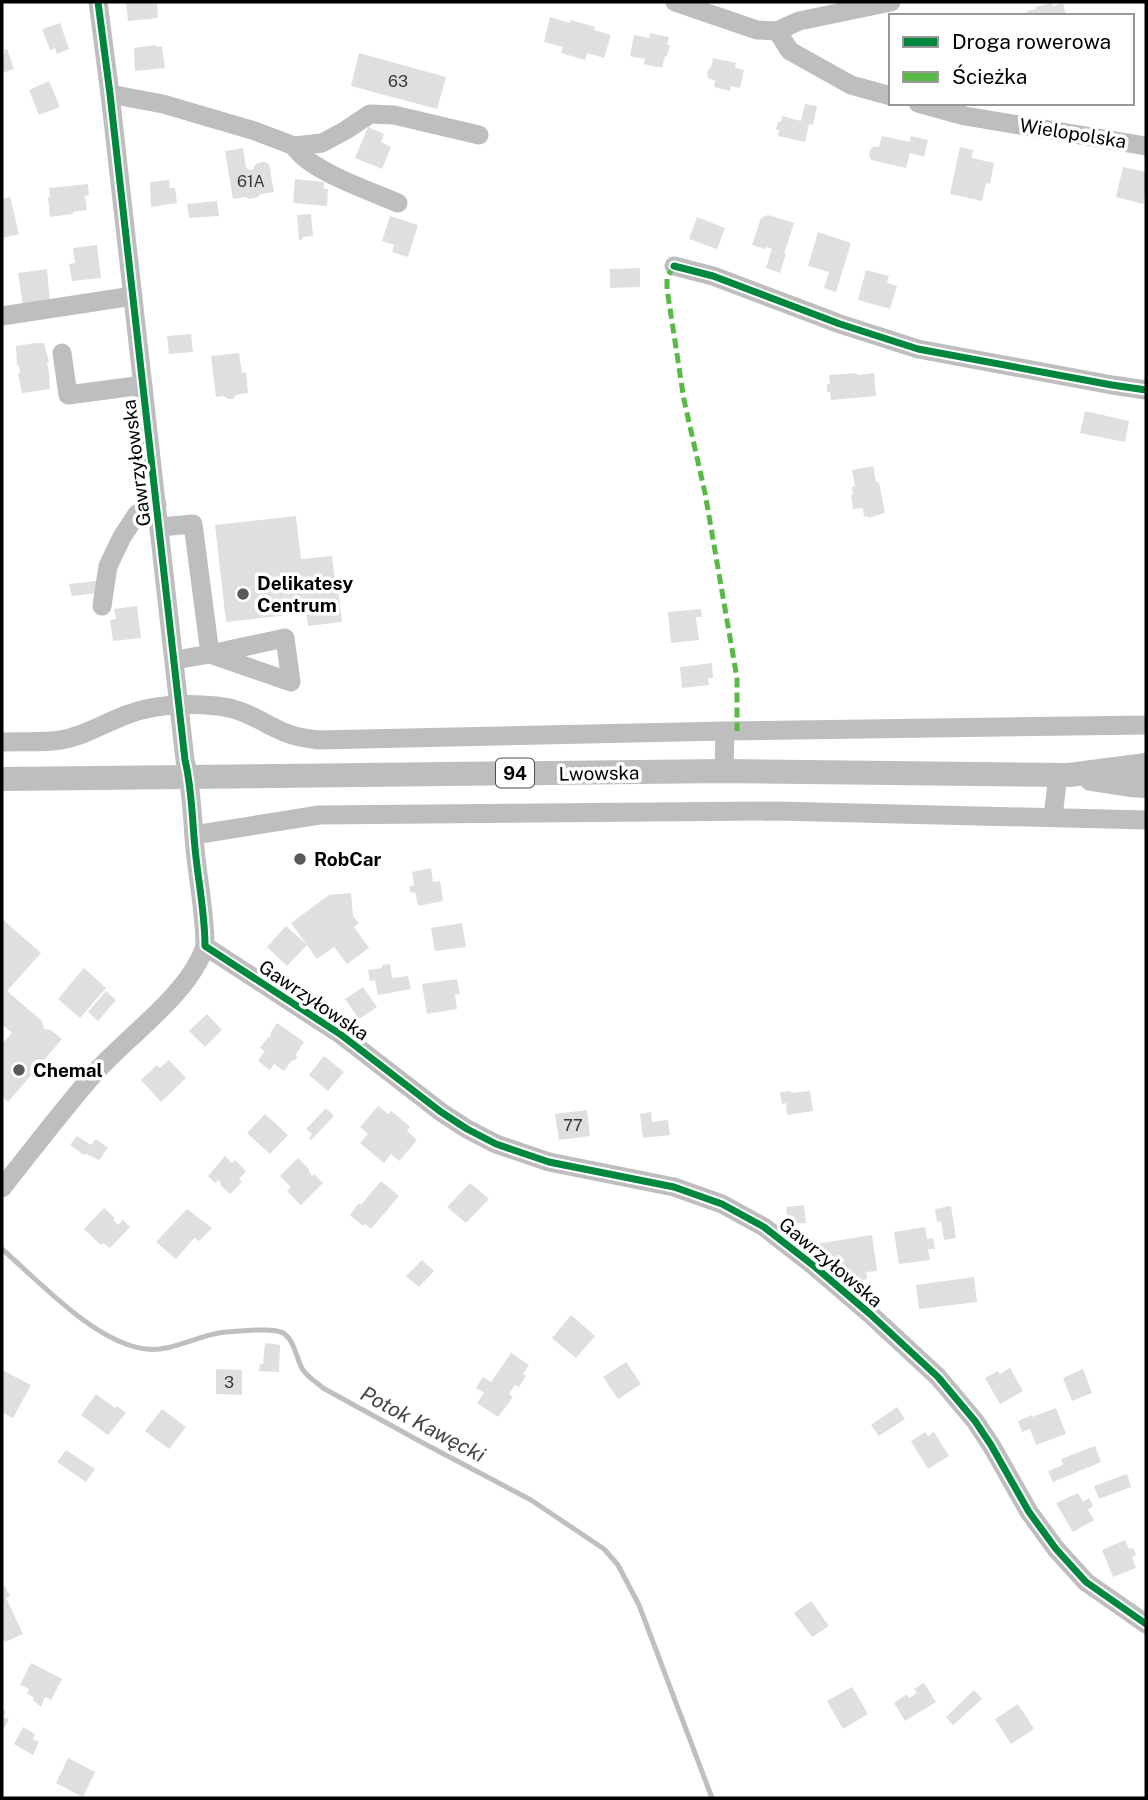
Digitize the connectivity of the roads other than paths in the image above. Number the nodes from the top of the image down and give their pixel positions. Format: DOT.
graph roads {
  1 [pos="98,2"];
  2 [pos="675,2"];
  3 [pos="891,2"];
  4 [pos="703,6"];
  5 [pos="777,31"];
  6 [pos="110,94"];
  7 [pos="889,95"];
  8 [pos="925,105"];
  9 [pos="479,135"];
  10 [pos="294,146"];
  11 [pos="1146,146"];
  12 [pos="398,203"];
  13 [pos="674,266"];
  14 [pos="133,296"];
  15 [pos="2,316"];
  16 [pos="62,353"];
  17 [pos="143,385"];
  18 [pos="1146,390"];
  19 [pos="157,505"];
  20 [pos="160,527"];
  21 [pos="102,606"];
  22 [pos="175,660"];
  23 [pos="180,706"];
  24 [pos="1146,725"];
  25 [pos="725,731"];
  26 [pos="2,742"];
  27 [pos="1146,765"];
  28 [pos="724,771"];
  29 [pos="1063,775"];
  30 [pos="189,777"];
  31 [pos="2,779"];
  32 [pos="1146,786"];
  33 [pos="1052,817"];
  34 [pos="1146,820"];
  35 [pos="194,835"];
  36 [pos="205,946"];
  37 [pos="2,1188"];
  38 [pos="1146,1624"];
  1 -- 6 [label="street, Gawrzyłowska"];
  2 -- 4 [label="street"];
  3 -- 5 [label="street"];
  4 -- 5 [label="street"];
  5 -- 7 [label="street"];
  6 -- 10 [label="street"];
  6 -- 14 [label="street, Gawrzyłowska"];
  8 -- 11 [label="street, Wielopolska"];
  9 -- 10 [label="street"];
  10 -- 12 [label="street"];
  13 -- 18 [label="street"];
  14 -- 15 [label="street"];
  14 -- 17 [label="street, Gawrzyłowska"];
  16 -- 17 [label="street"];
  17 -- 19 [label="street, Gawrzyłowska"];
  19 -- 20 [label="street, Gawrzyłowska"];
  19 -- 21 [label="street"];
  20 -- 22 [label="street, Gawrzyłowska"];
  20 -- 22 [label="street"];
  22 -- 23 [label="street, Gawrzyłowska"];
  23 -- 25 [label="street"];
  23 -- 26 [label="street"];
  23 -- 30 [label="street, Gawrzyłowska"];
  24 -- 25 [label="street"];
  25 -- 28 [label="street"];
  27 -- 29 [label="main road, Lwowska / 94"];
  28 -- 29 [label="main road, Lwowska / 94"];
  28 -- 30 [label="main road, Lwowska / 94"];
  29 -- 32 [label="main road, Lwowska / 94"];
  29 -- 33 [label="street"];
  30 -- 31 [label="main road, Lwowska / 94"];
  30 -- 35 [label="street, Gawrzyłowska"];
  33 -- 34 [label="street"];
  33 -- 35 [label="street"];
  35 -- 36 [label="street, Gawrzyłowska"];
  36 -- 37 [label="street"];
  36 -- 38 [label="street, Gawrzyłowska"];
}
